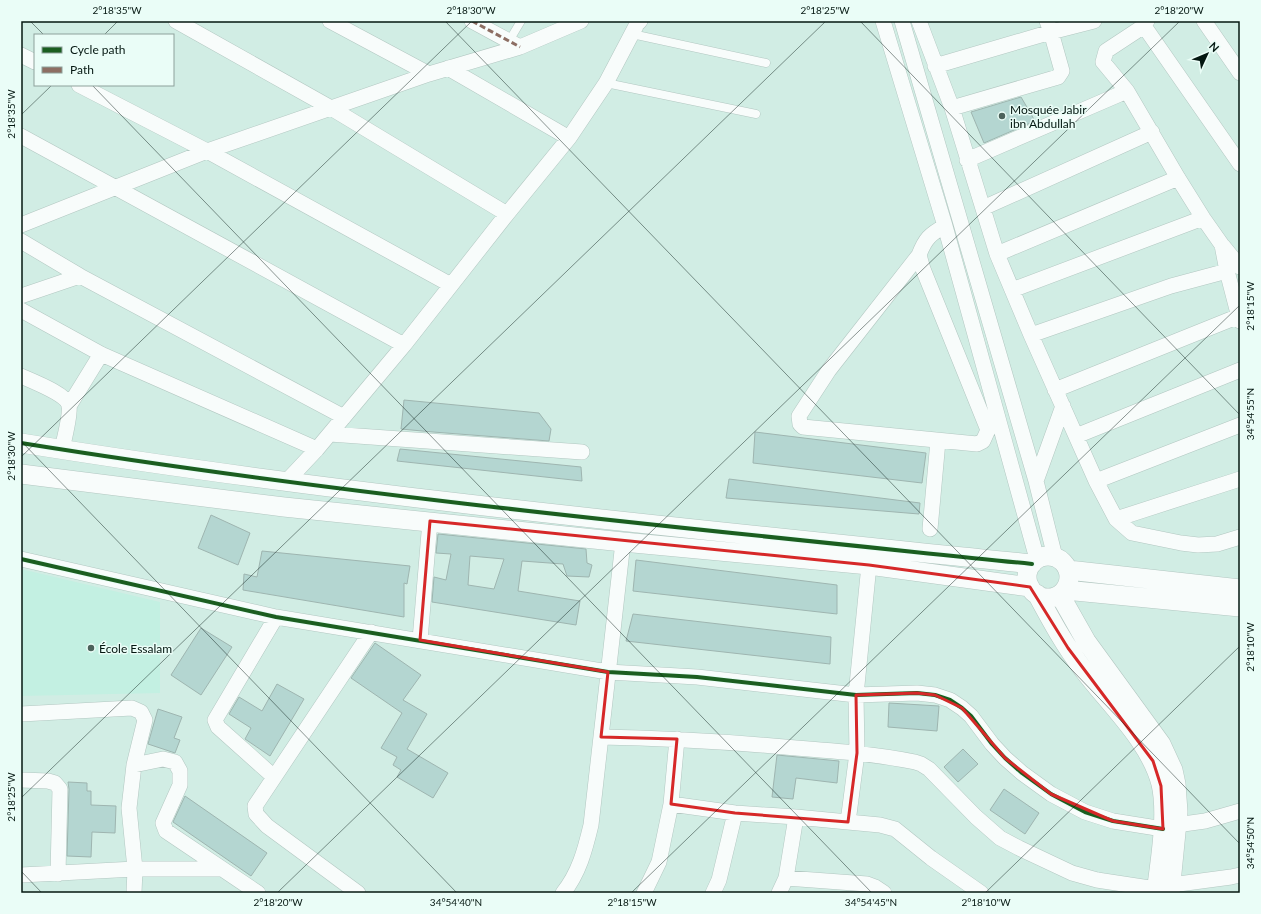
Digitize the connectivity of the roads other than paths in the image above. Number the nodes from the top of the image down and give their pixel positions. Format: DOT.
graph roads {
  1 [pos="176,21"];
  2 [pos="330,21"];
  3 [pos="472,21"];
  4 [pos="521,21"];
  5 [pos="581,21"];
  6 [pos="640,21"];
  7 [pos="883,21"];
  8 [pos="902,21"];
  9 [pos="919,21"];
  10 [pos="1094,21"];
  11 [pos="1204,21"];
  12 [pos="1146,24"];
  13 [pos="1049,26"];
  14 [pos="632,34"];
  15 [pos="514,44"];
  16 [pos="21,55"];
  17 [pos="34,62"];
  18 [pos="766,63"];
  19 [pos="935,66"];
  20 [pos="448,68"];
  21 [pos="1240,73"];
  22 [pos="429,74"];
  23 [pos="606,83"];
  24 [pos="81,86"];
  25 [pos="1127,90"];
  26 [pos="331,108"];
  27 [pos="952,108"];
  28 [pos="756,114"];
  29 [pos="1152,132"];
  30 [pos="21,136"];
  31 [pos="569,138"];
  32 [pos="207,152"];
  33 [pos="967,160"];
  34 [pos="1240,164"];
  35 [pos="1178,178"];
  36 [pos="115,187"];
  37 [pos="982,208"];
  38 [pos="507,214"];
  39 [pos="1203,218"];
  40 [pos="21,225"];
  41 [pos="945,226"];
  42 [pos="21,241"];
  43 [pos="997,254"];
  44 [pos="919,255"];
  45 [pos="1233,269"];
  46 [pos="80,276"];
  47 [pos="452,285"];
  48 [pos="1012,290"];
  49 [pos="21,296"];
  50 [pos="21,310"];
  51 [pos="1239,319"];
  52 [pos="1031,336"];
  53 [pos="404,345"];
  54 [pos="101,354"];
  55 [pos="1240,370"];
  56 [pos="21,376"];
  57 [pos="1056,390"];
  58 [pos="69,406"];
  59 [pos="1063,406"];
  60 [pos="344,417"];
  61 [pos="1240,425"];
  62 [pos="330,434"];
  63 [pos="1076,436"];
  64 [pos="938,441"];
  65 [pos="21,443"];
  66 [pos="62,449"];
  67 [pos="317,449"];
  68 [pos="582,452"];
  69 [pos="21,474"];
  70 [pos="1240,479"];
  71 [pos="1036,481"];
  72 [pos="1096,481"];
  73 [pos="286,482"];
  74 [pos="1116,519"];
  75 [pos="430,522"];
  76 [pos="930,529"];
  77 [pos="1240,536"];
  78 [pos="623,542"];
  79 [pos="21,559"];
  80 [pos="1048,563"];
  81 [pos="868,565"];
  82 [pos="1240,589"];
  83 [pos="1033,590"];
  84 [pos="1062,593"];
  85 [pos="1240,607"];
  86 [pos="276,617"];
  87 [pos="371,632"];
  88 [pos="420,640"];
  89 [pos="608,672"];
  90 [pos="856,695"];
  91 [pos="21,714"];
  92 [pos="601,737"];
  93 [pos="677,739"];
  94 [pos="857,753"];
  95 [pos="134,765"];
  96 [pos="274,777"];
  97 [pos="21,780"];
  98 [pos="671,804"];
  99 [pos="1240,811"];
  100 [pos="735,813"];
  101 [pos="796,817"];
  102 [pos="848,822"];
  103 [pos="1170,827"];
  104 [pos="135,869"];
  105 [pos="222,869"];
  106 [pos="58,874"];
  107 [pos="21,875"];
  108 [pos="1240,875"];
  109 [pos="786,878"];
  110 [pos="846,888"];
  111 [pos="1163,890"];
  112 [pos="134,893"];
  113 [pos="258,893"];
  114 [pos="358,893"];
  115 [pos="563,893"];
  116 [pos="644,893"];
  117 [pos="713,893"];
  118 [pos="779,893"];
  119 [pos="884,893"];
  120 [pos="981,893"];
  1 -- 26 [label="street"];
  2 -- 22 [label="street"];
  3 -- 15 [label="street"];
  4 -- 15 [label="lane"];
  5 -- 15 [label="street"];
  6 -- 14 [label="street"];
  7 -- 41 [label="street"];
  8 -- 71 [label="street"];
  9 -- 19 [label="street"];
  10 -- 13 [label="street"];
  11 -- 21 [label="street"];
  12 -- 25 [label="street"];
  12 -- 34 [label="street"];
  13 -- 19 [label="street"];
  13 -- 27 [label="street"];
  14 -- 18 [label="lane"];
  14 -- 23 [label="street"];
  15 -- 20 [label="street"];
  16 -- 17 [label="street"];
  19 -- 27 [label="street"];
  20 -- 22 [label="street"];
  20 -- 31 [label="street"];
  22 -- 26 [label="street"];
  23 -- 28 [label="lane"];
  23 -- 31 [label="street"];
  24 -- 32 [label="street"];
  25 -- 29 [label="street"];
  25 -- 33 [label="street"];
  26 -- 32 [label="street"];
  26 -- 38 [label="street"];
  27 -- 33 [label="street"];
  29 -- 35 [label="street"];
  29 -- 37 [label="street"];
  30 -- 36 [label="street"];
  31 -- 38 [label="street"];
  32 -- 36 [label="street"];
  32 -- 47 [label="street"];
  33 -- 37 [label="street"];
  35 -- 39 [label="street"];
  35 -- 43 [label="street"];
  36 -- 40 [label="street"];
  36 -- 53 [label="street"];
  37 -- 43 [label="street"];
  38 -- 47 [label="street"];
  39 -- 45 [label="street"];
  39 -- 48 [label="street"];
  41 -- 44 [label="street"];
  41 -- 80 [label="street"];
  42 -- 46 [label="street"];
  43 -- 48 [label="street"];
  44 -- 64 [label="street"];
  44 -- 64 [label="street"];
  45 -- 51 [label="street"];
  45 -- 52 [label="street"];
  46 -- 49 [label="street"];
  46 -- 60 [label="street"];
  47 -- 53 [label="street"];
  48 -- 52 [label="street"];
  50 -- 54 [label="street"];
  51 -- 57 [label="street"];
  52 -- 57 [label="street"];
  53 -- 60 [label="street"];
  54 -- 58 [label="street"];
  54 -- 67 [label="street"];
  55 -- 63 [label="street"];
  56 -- 58 [label="street"];
  57 -- 59 [label="street"];
  58 -- 66 [label="street"];
  59 -- 63 [label="street"];
  59 -- 71 [label="street"];
  60 -- 62 [label="street"];
  61 -- 72 [label="street"];
  62 -- 67 [label="street"];
  62 -- 68 [label="street"];
  63 -- 72 [label="street"];
  64 -- 76 [label="street"];
  65 -- 66 [label="street"];
  66 -- 73 [label="street"];
  67 -- 73 [label="street"];
  69 -- 75 [label="street"];
  70 -- 74 [label="street"];
  71 -- 80 [label="street"];
  72 -- 74 [label="street"];
  73 -- 80 [label="street"];
  74 -- 77 [label="street"];
  75 -- 78 [label="street"];
  75 -- 88 [label="street"];
  78 -- 81 [label="street"];
  78 -- 89 [label="street"];
  79 -- 86 [label="street"];
  80 -- 82 [label="street"];
  80 -- 83 [label="street"];
  80 -- 84 [label="street"];
  81 -- 83 [label="street"];
  81 -- 90 [label="street"];
  83 -- 84 [label="street"];
  83 -- 103 [label="street"];
  84 -- 85 [label="street"];
  84 -- 103 [label="street"];
  86 -- 87 [label="street"];
  86 -- 96 [label="street"];
  87 -- 88 [label="street"];
  87 -- 96 [label="street"];
  88 -- 89 [label="street"];
  89 -- 90 [label="street"];
  89 -- 92 [label="street"];
  90 -- 94 [label="street"];
  90 -- 103 [label="street"];
  91 -- 95 [label="street"];
  92 -- 93 [label="street"];
  92 -- 115 [label="street"];
  93 -- 94 [label="street"];
  93 -- 98 [label="street"];
  94 -- 102 [label="street"];
  94 -- 111 [label="street"];
  95 -- 104 [label="street"];
  95 -- 105 [label="street"];
  96 -- 114 [label="street"];
  97 -- 106 [label="street"];
  98 -- 100 [label="street"];
  98 -- 116 [label="street"];
  99 -- 103 [label="street"];
  100 -- 101 [label="street"];
  100 -- 117 [label="street"];
  101 -- 102 [label="street"];
  101 -- 109 [label="street"];
  102 -- 120 [label="street"];
  103 -- 111 [label="street"];
  104 -- 105 [label="street"];
  104 -- 106 [label="street"];
  104 -- 112 [label="street"];
  105 -- 113 [label="street"];
  106 -- 107 [label="street"];
  108 -- 111 [label="street"];
  109 -- 110 [label="street"];
  109 -- 118 [label="street"];
  110 -- 119 [label="street"];
}
